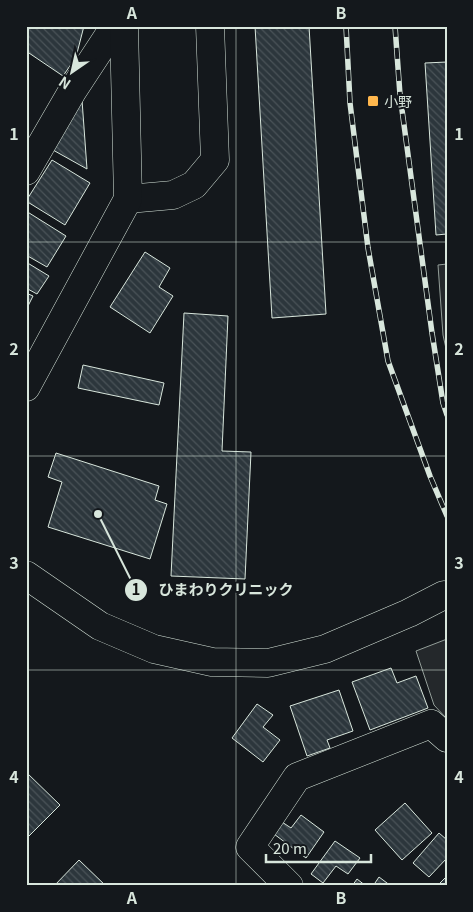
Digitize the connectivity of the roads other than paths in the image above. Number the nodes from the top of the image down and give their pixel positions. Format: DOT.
graph roads {
  1 [pos="115,26"];
  2 [pos="124,26"];
  3 [pos="210,26"];
  4 [pos="26,171"];
  5 [pos="128,198"];
  6 [pos="26,387"];
  7 [pos="26,575"];
  8 [pos="444,595"];
  9 [pos="447,738"];
  10 [pos="289,886"];
  1 -- 4 [label="street"];
  2 -- 5 [label="street"];
  3 -- 5 [label="street"];
  5 -- 6 [label="street"];
  7 -- 8 [label="street"];
  9 -- 10 [label="street"];
}
